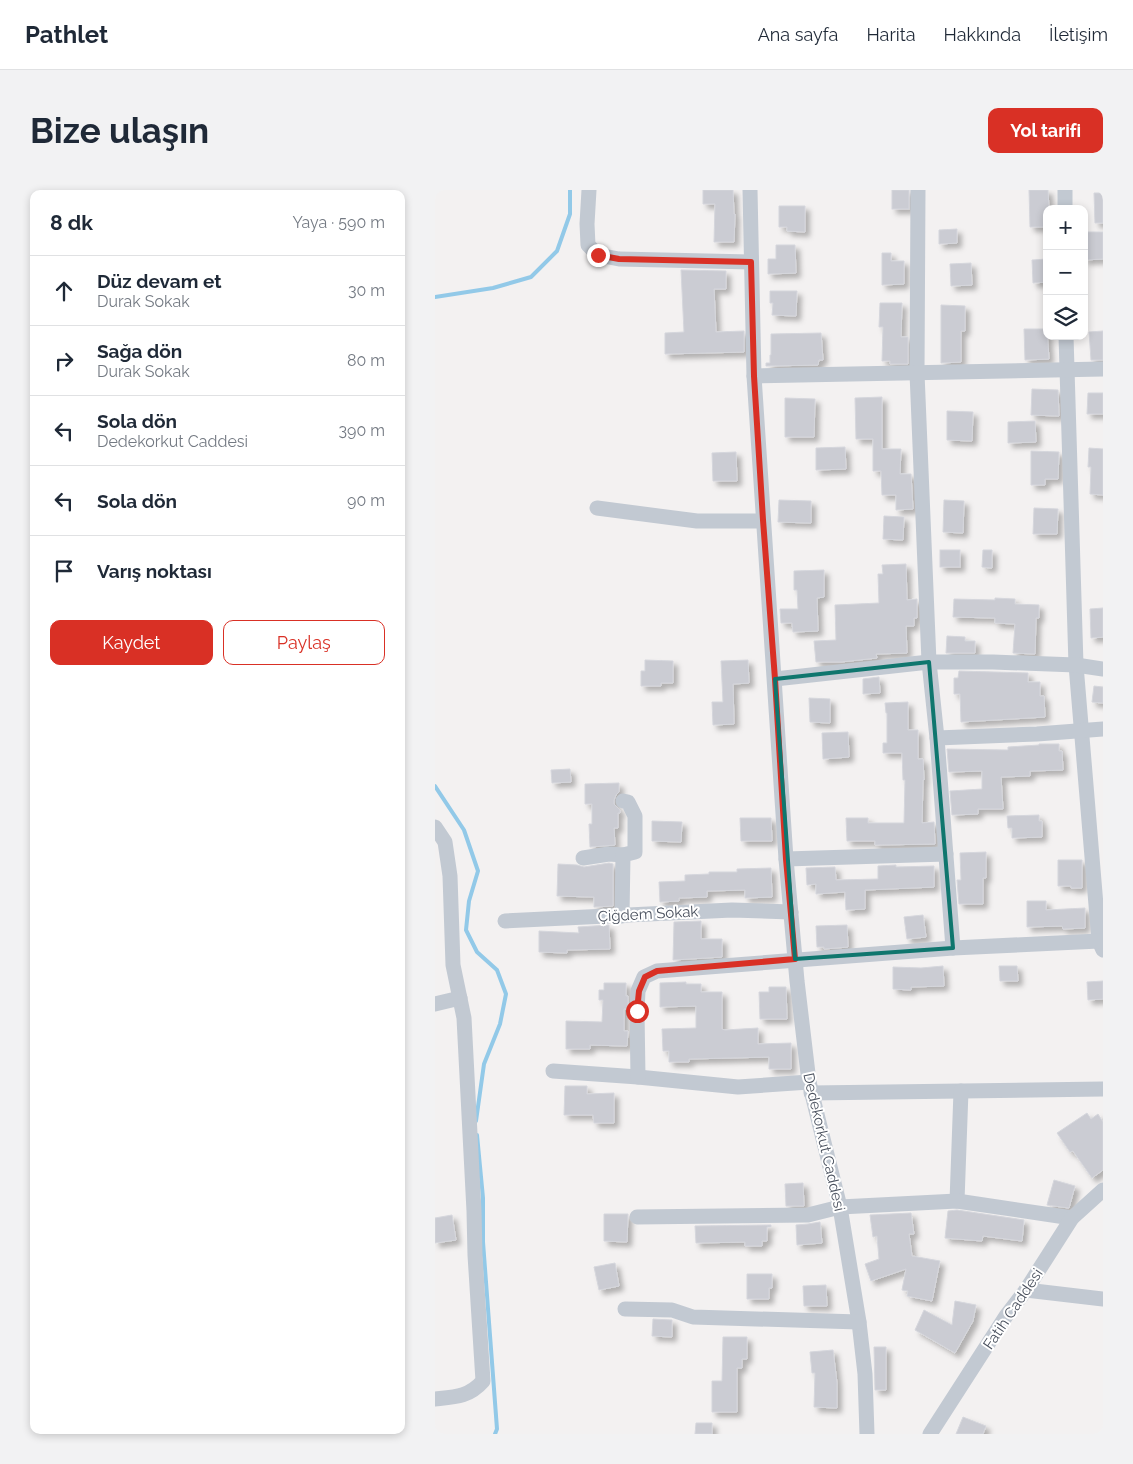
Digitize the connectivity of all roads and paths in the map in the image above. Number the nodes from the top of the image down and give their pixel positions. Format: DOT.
graph roads {
  1 [pos="589,190"];
  2 [pos="750,190"];
  3 [pos="919,190"];
  4 [pos="1065,190"];
  5 [pos="1065,205"];
  6 [pos="751,262"];
  7 [pos="1066,340"];
  8 [pos="1103,369"];
  9 [pos="1066,370"];
  10 [pos="917,373"];
  11 [pos="754,376"];
  12 [pos="597,508"];
  13 [pos="763,520"];
  14 [pos="929,662"];
  15 [pos="1076,665"];
  16 [pos="1103,669"];
  17 [pos="775,679"];
  18 [pos="1103,729"];
  19 [pos="1082,731"];
  20 [pos="937,738"];
  21 [pos="623,801"];
  22 [pos="435,827"];
  23 [pos="1097,850"];
  24 [pos="946,854"];
  25 [pos="623,855"];
  26 [pos="583,858"];
  27 [pos="786,859"];
  28 [pos="791,912"];
  29 [pos="622,916"];
  30 [pos="505,921"];
  31 [pos="1101,946"];
  32 [pos="953,948"];
  33 [pos="795,959"];
  34 [pos="460,998"];
  35 [pos="435,1004"];
  36 [pos="553,1071"];
  37 [pos="638,1078"];
  38 [pos="810,1088"];
  39 [pos="1103,1090"];
  40 [pos="961,1091"];
  41 [pos="1103,1190"];
  42 [pos="957,1201"];
  43 [pos="840,1207"];
  44 [pos="637,1217"];
  45 [pos="1072,1218"];
  46 [pos="1026,1290"];
  47 [pos="1103,1299"];
  48 [pos="625,1309"];
  49 [pos="859,1322"];
  50 [pos="435,1399"];
  51 [pos="867,1434"];
  52 [pos="930,1434"];
  1 -- 6 [label="street"];
  2 -- 6 [label="street, Dedekorkut Caddesi"];
  3 -- 10 [label="street"];
  4 -- 5 [label="street"];
  6 -- 11 [label="street, Dedekorkut Caddesi"];
  7 -- 9 [label="street"];
  8 -- 9 [label="street"];
  9 -- 10 [label="street"];
  9 -- 15 [label="street"];
  10 -- 11 [label="street"];
  10 -- 14 [label="street"];
  11 -- 13 [label="street, Dedekorkut Caddesi"];
  12 -- 13 [label="street"];
  13 -- 17 [label="street, Dedekorkut Caddesi"];
  14 -- 15 [label="street"];
  14 -- 17 [label="street"];
  14 -- 20 [label="street"];
  15 -- 16 [label="street"];
  15 -- 19 [label="street"];
  17 -- 27 [label="street, Dedekorkut Caddesi"];
  18 -- 19 [label="street"];
  19 -- 20 [label="street"];
  19 -- 23 [label="street"];
  20 -- 24 [label="street"];
  21 -- 25 [label="street"];
  22 -- 34 [label="street"];
  23 -- 31 [label="street"];
  24 -- 27 [label="street"];
  24 -- 32 [label="street"];
  25 -- 26 [label="street"];
  25 -- 29 [label="street"];
  27 -- 28 [label="street, Dedekorkut Caddesi"];
  28 -- 29 [label="street, Çiğdem Sokak"];
  28 -- 33 [label="street, Dedekorkut Caddesi"];
  29 -- 30 [label="street, Çiğdem Sokak"];
  31 -- 32 [label="street"];
  32 -- 33 [label="street"];
  33 -- 37 [label="street"];
  33 -- 38 [label="street, Dedekorkut Caddesi"];
  34 -- 35 [label="street"];
  34 -- 50 [label="street"];
  36 -- 37 [label="street"];
  37 -- 38 [label="street"];
  38 -- 40 [label="street"];
  38 -- 43 [label="street, Dedekorkut Caddesi"];
  39 -- 40 [label="street"];
  40 -- 42 [label="street"];
  41 -- 45 [label="street, Fatih Caddesi"];
  42 -- 43 [label="street"];
  42 -- 45 [label="street"];
  43 -- 44 [label="street"];
  43 -- 49 [label="street, Dedekorkut Caddesi"];
  45 -- 46 [label="street, Fatih Caddesi"];
  46 -- 47 [label="street"];
  46 -- 52 [label="street, Fatih Caddesi"];
  48 -- 49 [label="street"];
  49 -- 51 [label="street, Dedekorkut Caddesi"];
}
